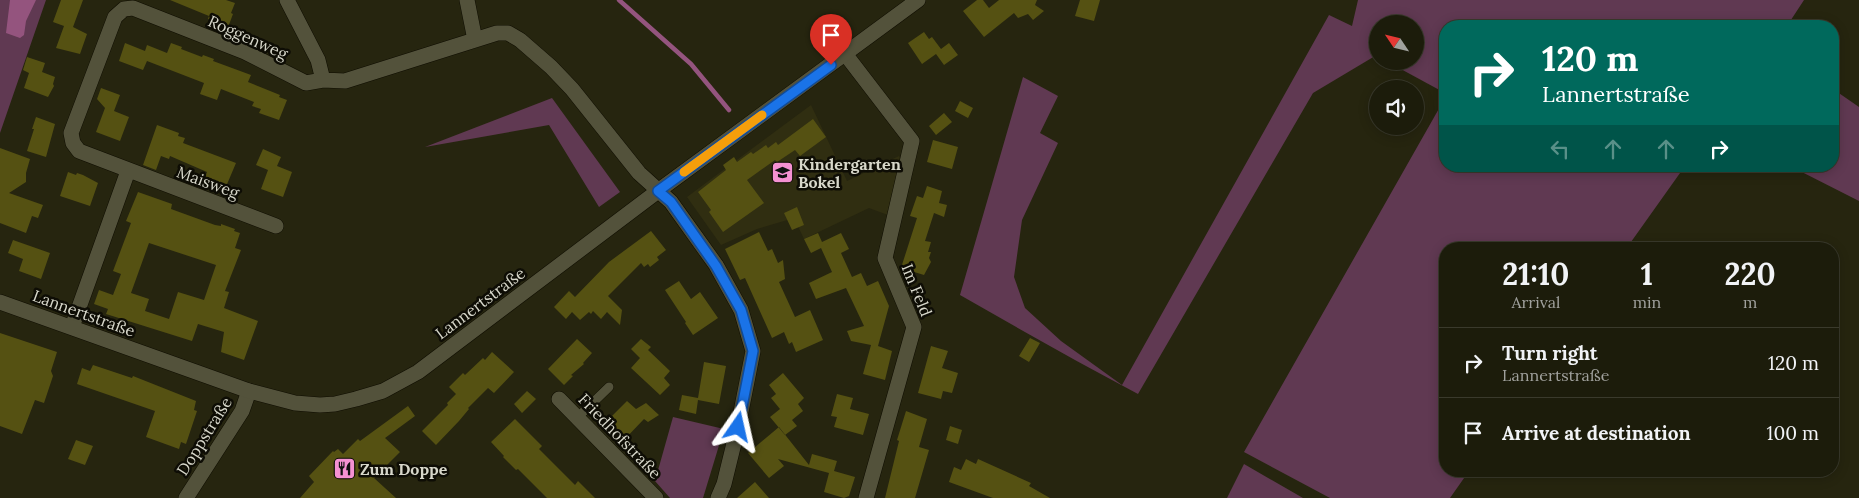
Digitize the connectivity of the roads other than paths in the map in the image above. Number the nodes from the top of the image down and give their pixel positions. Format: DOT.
graph roads {
  1 [pos="287,0"];
  2 [pos="467,0"];
  3 [pos="918,0"];
  4 [pos="475,40"];
  5 [pos="846,55"];
  6 [pos="323,80"];
  7 [pos="128,171"];
  8 [pos="658,191"];
  9 [pos="276,226"];
  10 [pos="0,302"];
  11 [pos="72,327"];
  12 [pos="609,386"];
  13 [pos="249,391"];
  14 [pos="559,399"];
  15 [pos="578,418"];
  16 [pos="186,498"];
  17 [pos="656,498"];
  18 [pos="718,498"];
  19 [pos="866,498"];
  1 -- 6 [label="street"];
  2 -- 4 [label="street"];
  3 -- 5 [label="street, Lannertstraße"];
  4 -- 6 [label="street, Roggenweg"];
  4 -- 8 [label="street, Roggenweg"];
  5 -- 8 [label="street, Lannertstraße"];
  5 -- 19 [label="street, Im Feld"];
  6 -- 7 [label="street, Roggenweg"];
  7 -- 9 [label="street, Maisweg"];
  7 -- 11 [label="street"];
  8 -- 13 [label="street, Lannertstraße"];
  8 -- 18 [label="street"];
  10 -- 11 [label="street, Lannertstraße"];
  11 -- 13 [label="street, Lannertstraße"];
  12 -- 15 [label="lane"];
  13 -- 16 [label="street, Doppstraße"];
  14 -- 15 [label="street, Friedhofstraße"];
  15 -- 17 [label="street, Friedhofstraße"];
}
